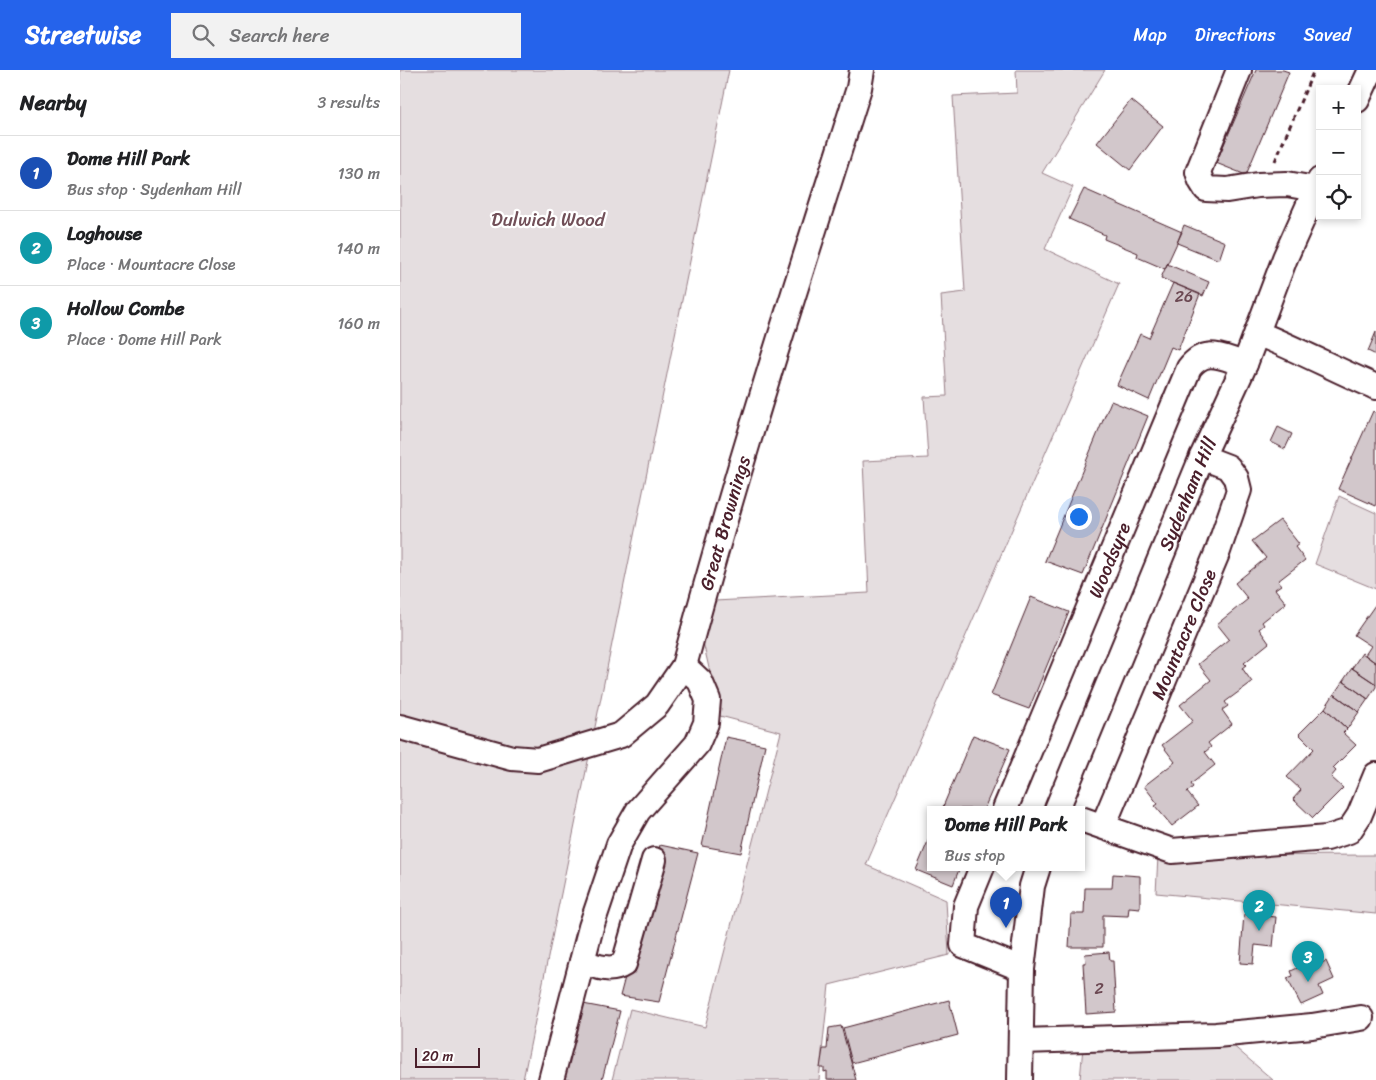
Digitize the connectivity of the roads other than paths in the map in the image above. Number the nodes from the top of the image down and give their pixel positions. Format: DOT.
graph roads {
  1 [pos="862,70"];
  2 [pos="1238,70"];
  3 [pos="1372,70"];
  4 [pos="1361,92"];
  5 [pos="1316,184"];
  6 [pos="1316,188"];
  7 [pos="1257,333"];
  8 [pos="1245,364"];
  9 [pos="1376,386"];
  10 [pos="1202,457"];
  11 [pos="684,666"];
  12 [pos="400,727"];
  13 [pos="1376,775"];
  14 [pos="1007,806"];
  15 [pos="1058,806"];
  16 [pos="1092,823"];
  17 [pos="654,860"];
  18 [pos="980,871"];
  19 [pos="1037,871"];
  20 [pos="582,962"];
  21 [pos="1022,969"];
  22 [pos="1361,1018"];
  23 [pos="1022,1041"];
  24 [pos="551,1080"];
  25 [pos="1020,1080"];
  1 -- 11 [label="street, Great Brownings"];
  2 -- 5 [label="street"];
  3 -- 4 [label="street"];
  6 -- 7 [label="street, Sydenham Hill"];
  7 -- 8 [label="street, Sydenham Hill"];
  7 -- 9 [label="street"];
  8 -- 10 [label="street, Sydenham Hill"];
  8 -- 14 [label="street, Woodsyre"];
  10 -- 15 [label="street, Sydenham Hill"];
  10 -- 16 [label="street, Mountacre Close"];
  11 -- 12 [label="street, Great Brownings"];
  11 -- 20 [label="street"];
  13 -- 16 [label="street, Mountacre Close"];
  17 -- 20 [label="street"];
  18 -- 21 [label="street"];
  19 -- 21 [label="street"];
  20 -- 24 [label="street"];
  21 -- 23 [label="street"];
  22 -- 23 [label="street"];
  23 -- 25 [label="street"];
}
